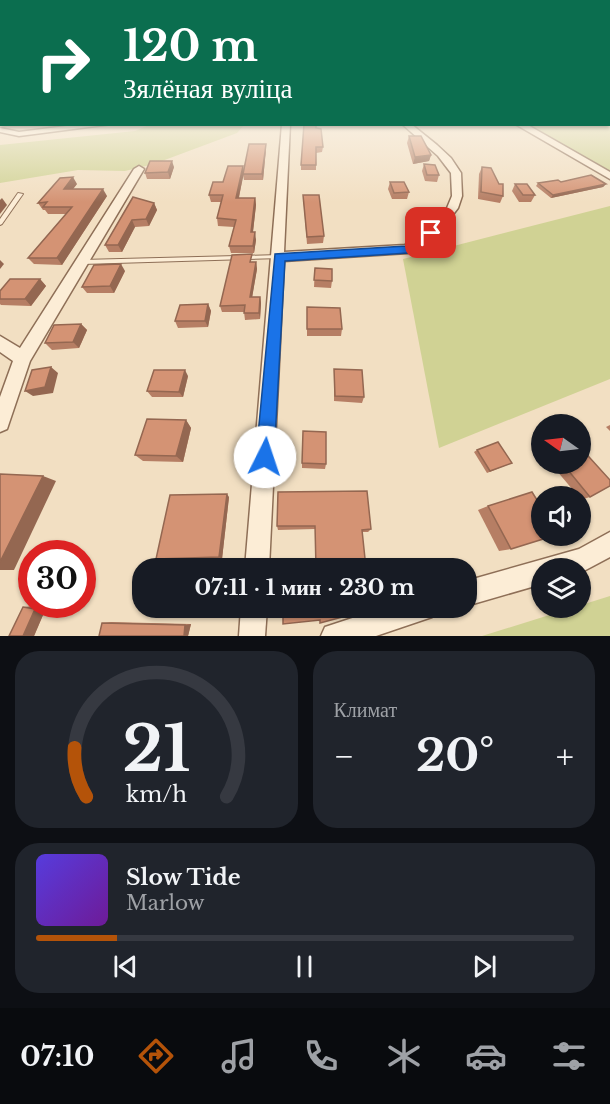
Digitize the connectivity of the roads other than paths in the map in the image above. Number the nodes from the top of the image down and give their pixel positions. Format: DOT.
graph roads {
  1 [pos="285,143"];
  2 [pos="425,143"];
  3 [pos="552,143"];
  4 [pos="139,170"];
  5 [pos="610,176"];
  6 [pos="20,194"];
  7 [pos="0,223"];
  8 [pos="279,257"];
  9 [pos="82,262"];
  10 [pos="0,343"];
  11 [pos="22,359"];
  12 [pos="0,423"];
  13 [pos="610,544"];
  14 [pos="258,558"];
  15 [pos="587,558"];
  16 [pos="531,575"];
  17 [pos="477,591"];
  18 [pos="253,618"];
  19 [pos="391,618"];
  20 [pos="252,636"];
  21 [pos="334,636"];
  1 -- 8 [label="street"];
  2 -- 8 [label="street"];
  3 -- 5 [label="street"];
  4 -- 9 [label="street"];
  6 -- 7 [label="lane"];
  8 -- 9 [label="lane"];
  8 -- 14 [label="street"];
  9 -- 11 [label="street"];
  10 -- 11 [label="street"];
  11 -- 12 [label="street"];
  13 -- 15 [label="street"];
  16 -- 17 [label="street"];
  18 -- 20 [label="street"];
  19 -- 21 [label="street"];
}
